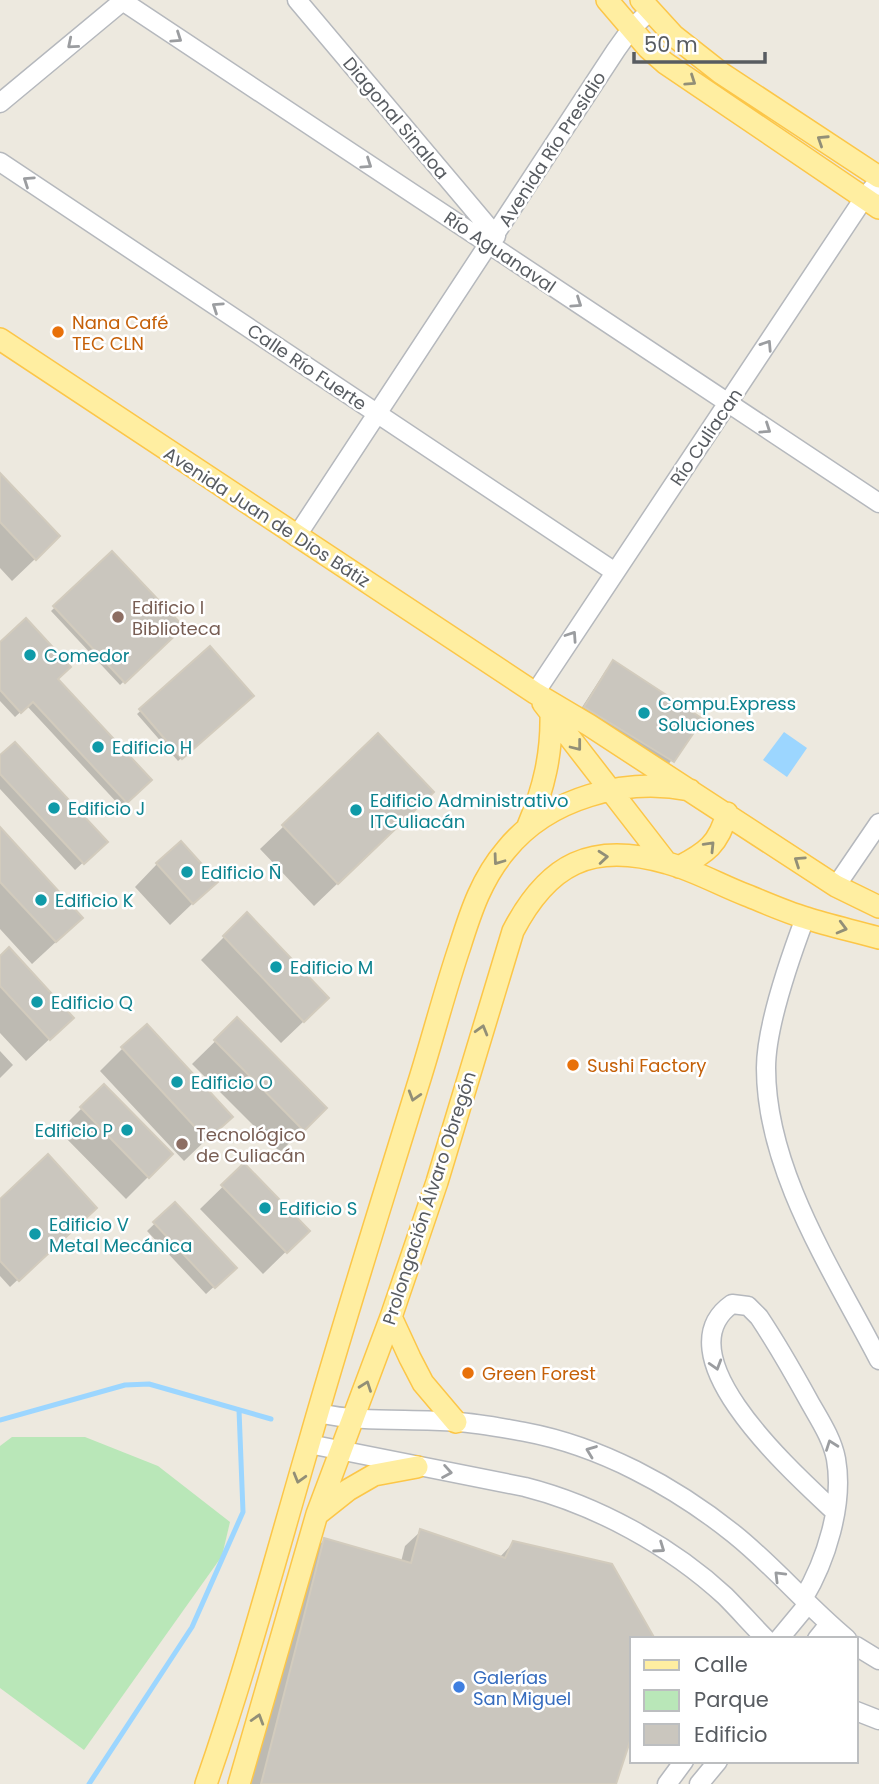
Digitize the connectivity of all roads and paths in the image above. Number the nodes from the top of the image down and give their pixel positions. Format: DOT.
graph roads {
  1 [pos="123,0"];
  2 [pos="297,0"];
  3 [pos="607,0"];
  4 [pos="645,5"];
  5 [pos="631,29"];
  6 [pos="0,103"];
  7 [pos="0,162"];
  8 [pos="879,179"];
  9 [pos="872,203"];
  10 [pos="493,241"];
  11 [pos="0,339"];
  12 [pos="728,404"];
  13 [pos="376,413"];
  14 [pos="879,503"];
  15 [pos="296,537"];
  16 [pos="615,572"];
  17 [pos="535,693"];
  18 [pos="551,713"];
  19 [pos="690,790"];
  20 [pos="609,791"];
  21 [pos="727,813"];
  22 [pos="879,823"];
  23 [pos="528,827"];
  24 [pos="672,864"];
  25 [pos="836,886"];
  26 [pos="879,907"];
  27 [pos="805,918"];
  28 [pos="879,938"];
  29 [pos="391,1317"];
  30 [pos="879,1360"];
  31 [pos="318,1413"];
  32 [pos="354,1418"];
  33 [pos="456,1422"];
  34 [pos="309,1444"];
  35 [pos="342,1452"];
  36 [pos="417,1467"];
  37 [pos="835,1512"];
  38 [pos="317,1514"];
  39 [pos="805,1602"];
  40 [pos="829,1624"];
  41 [pos="764,1637"];
  42 [pos="780,1637"];
  43 [pos="819,1637"];
  44 [pos="845,1637"];
  45 [pos="858,1647"];
  46 [pos="879,1660"];
  47 [pos="858,1712"];
  48 [pos="879,1720"];
  49 [pos="683,1763"];
  50 [pos="716,1763"];
  51 [pos="206,1784"];
  52 [pos="239,1784"];
  53 [pos="667,1784"];
  54 [pos="699,1784"];
  1 -- 6 [label="street, one-way"];
  1 -- 10 [label="street, Río Aguanaval, one-way"];
  2 -- 10 [label="street, Diagonal Sinaloa"];
  3 -- 5 [label="main road"];
  4 -- 5 [label="street, Avenida Río Presidio"];
  8 -- 4 [label="main road, one-way"];
  5 -- 9 [label="main road, one-way"];
  5 -- 10 [label="street, Avenida Río Presidio"];
  13 -- 7 [label="street, Calle Río Fuerte, one-way"];
  8 -- 9 [label="street, Río Culiacan"];
  12 -- 9 [label="street, Río Culiacan, one-way"];
  10 -- 12 [label="street, Río Aguanaval, one-way"];
  10 -- 13 [label="street, Avenida Río Presidio"];
  11 -- 15 [label="main road, Avenida Juan de Dios Bátiz"];
  12 -- 14 [label="street, Río Aguanaval, one-way"];
  12 -- 16 [label="street, Río Culiacan"];
  13 -- 15 [label="street, Avenida Río Presidio"];
  13 -- 16 [label="street, Calle Río Fuerte"];
  15 -- 17 [label="main road, Avenida Juan de Dios Bátiz"];
  17 -- 16 [label="street, Río Culiacan, one-way"];
  17 -- 18 [label="main road, Avenida Juan de Dios Bátiz"];
  17 -- 19 [label="main road, Avenida Juan de Dios Bátiz"];
  18 -- 20 [label="main road, Avenida Juan de Dios Bátiz, one-way"];
  18 -- 23 [label="main road"];
  19 -- 20 [label="main road"];
  19 -- 21 [label="main road, Avenida Juan de Dios Bátiz"];
  20 -- 23 [label="main road"];
  20 -- 24 [label="main road, Avenida Juan de Dios Bátiz"];
  24 -- 21 [label="main road, one-way"];
  25 -- 21 [label="main road, Avenida Juan de Dios Bátiz, one-way"];
  22 -- 25 [label="street"];
  23 -- 31 [label="main road, one-way"];
  24 -- 27 [label="main road, Prolongación Álvaro Obregón"];
  29 -- 24 [label="main road, Prolongación Álvaro Obregón, one-way"];
  25 -- 26 [label="main road, Avenida Juan de Dios Bátiz"];
  27 -- 28 [label="main road, Prolongación Álvaro Obregón, one-way"];
  27 -- 30 [label="street"];
  32 -- 29 [label="main road, Prolongación Álvaro Obregón, one-way"];
  29 -- 33 [label="main road"];
  31 -- 32 [label="street"];
  31 -- 34 [label="main road"];
  32 -- 33 [label="street"];
  32 -- 35 [label="main road, Prolongación Álvaro Obregón"];
  39 -- 33 [label="street, one-way"];
  34 -- 35 [label="street"];
  34 -- 51 [label="main road, one-way"];
  35 -- 36 [label="street"];
  35 -- 38 [label="main road, Prolongación Álvaro Obregón"];
  36 -- 38 [label="main road"];
  36 -- 41 [label="street, one-way"];
  37 -- 37 [label="street, one-way"];
  37 -- 39 [label="street"];
  52 -- 38 [label="main road, Prolongación Álvaro Obregón, one-way"];
  39 -- 40 [label="street"];
  39 -- 42 [label="street"];
  40 -- 43 [label="street"];
  40 -- 44 [label="street"];
  45 -- 46 [label="street"];
  47 -- 48 [label="street"];
  49 -- 53 [label="street"];
  50 -- 54 [label="street"];
}
